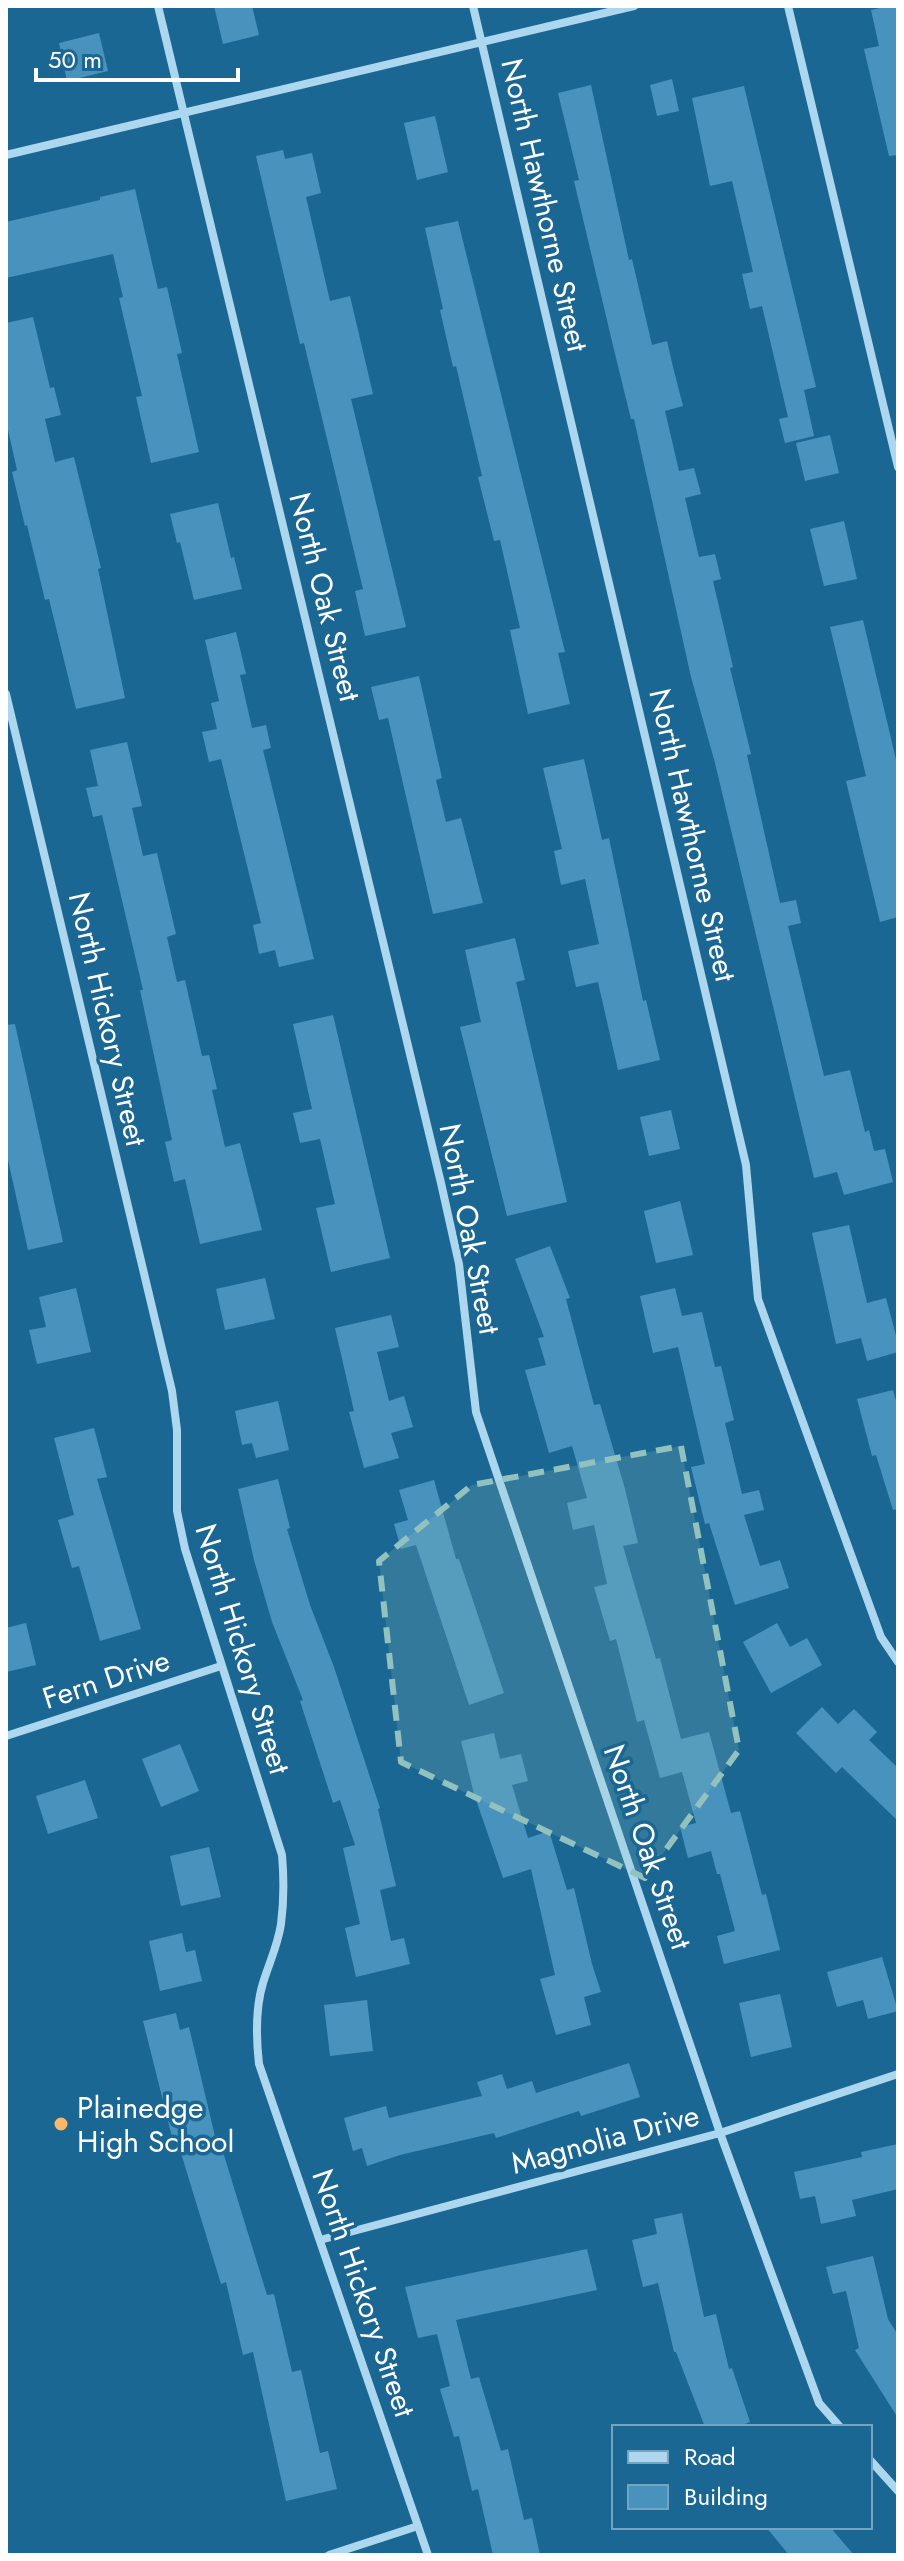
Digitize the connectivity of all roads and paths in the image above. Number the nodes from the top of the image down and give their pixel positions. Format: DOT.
graph roads {
  1 [pos="158,6"];
  2 [pos="473,6"];
  3 [pos="634,6"];
  4 [pos="788,6"];
  5 [pos="482,43"];
  6 [pos="184,113"];
  7 [pos="6,155"];
  8 [pos="898,467"];
  9 [pos="6,694"];
  10 [pos="898,1662"];
  11 [pos="221,1666"];
  12 [pos="6,1736"];
  13 [pos="898,2074"];
  14 [pos="720,2133"];
  15 [pos="320,2240"];
  16 [pos="838,2425"];
  17 [pos="872,2462"];
  18 [pos="898,2491"];
  19 [pos="418,2526"];
  20 [pos="329,2555"];
  21 [pos="428,2555"];
  1 -- 6 [label="street, North Oak Street"];
  2 -- 5 [label="street, North Hawthorne Street"];
  3 -- 5 [label="street"];
  4 -- 8 [label="street"];
  5 -- 6 [label="street"];
  5 -- 10 [label="street, North Hawthorne Street"];
  6 -- 7 [label="street"];
  6 -- 14 [label="street, North Oak Street"];
  9 -- 11 [label="street, North Hickory Street"];
  11 -- 12 [label="street, Fern Drive"];
  11 -- 15 [label="street, North Hickory Street"];
  13 -- 14 [label="street, Magnolia Drive"];
  14 -- 15 [label="street, Magnolia Drive"];
  14 -- 16 [label="street, North Oak Street"];
  15 -- 19 [label="street, North Hickory Street"];
  17 -- 18 [label="street"];
  19 -- 20 [label="street"];
  19 -- 21 [label="street, North Hickory Street"];
}
